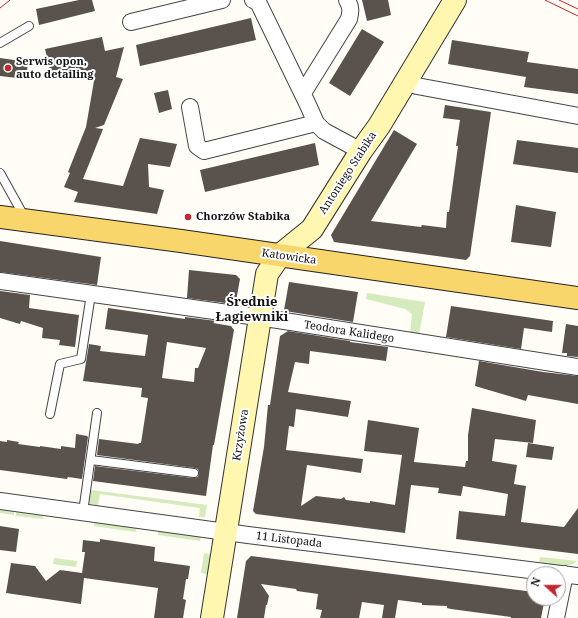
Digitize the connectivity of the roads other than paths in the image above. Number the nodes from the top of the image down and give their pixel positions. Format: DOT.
graph roads {
  1 [pos="222,0"];
  2 [pos="347,0"];
  3 [pos="455,0"];
  4 [pos="259,1"];
  5 [pos="131,22"];
  6 [pos="29,26"];
  7 [pos="0,43"];
  8 [pos="406,81"];
  9 [pos="303,94"];
  10 [pos="190,106"];
  11 [pos="578,116"];
  12 [pos="316,123"];
  13 [pos="361,152"];
  14 [pos="0,173"];
  15 [pos="0,217"];
  16 [pos="26,221"];
  17 [pos="280,256"];
  18 [pos="0,281"];
  19 [pos="91,294"];
  20 [pos="578,298"];
  21 [pos="259,318"];
  22 [pos="578,367"];
  23 [pos="98,413"];
  24 [pos="50,414"];
  25 [pos="91,460"];
  26 [pos="194,473"];
  27 [pos="0,501"];
  28 [pos="83,512"];
  29 [pos="226,532"];
  30 [pos="571,575"];
  31 [pos="212,618"];
  32 [pos="556,618"];
  1 -- 5 [label="street"];
  2 -- 9 [label="street"];
  3 -- 8 [label="street, Antoniego Stabika"];
  4 -- 9 [label="street"];
  6 -- 7 [label="lane"];
  8 -- 11 [label="street"];
  8 -- 13 [label="street, Antoniego Stabika"];
  9 -- 12 [label="street"];
  10 -- 12 [label="street"];
  12 -- 13 [label="street"];
  13 -- 17 [label="street, Antoniego Stabika"];
  14 -- 16 [label="lane"];
  15 -- 16 [label="main road, Katowicka"];
  16 -- 17 [label="main road, Katowicka"];
  17 -- 20 [label="main road, Katowicka"];
  17 -- 21 [label="street, Krzyżowa"];
  18 -- 19 [label="street, Teodora Kalidego"];
  19 -- 21 [label="street, Teodora Kalidego"];
  19 -- 24 [label="lane"];
  21 -- 22 [label="street, Teodora Kalidego"];
  21 -- 29 [label="street, Krzyżowa"];
  23 -- 25 [label="lane"];
  25 -- 26 [label="lane"];
  25 -- 28 [label="lane"];
  27 -- 28 [label="street, 11 Listopada"];
  28 -- 29 [label="street, 11 Listopada"];
  29 -- 30 [label="street, 11 Listopada"];
  29 -- 31 [label="street, Krzyżowa"];
  30 -- 32 [label="street"];
}
